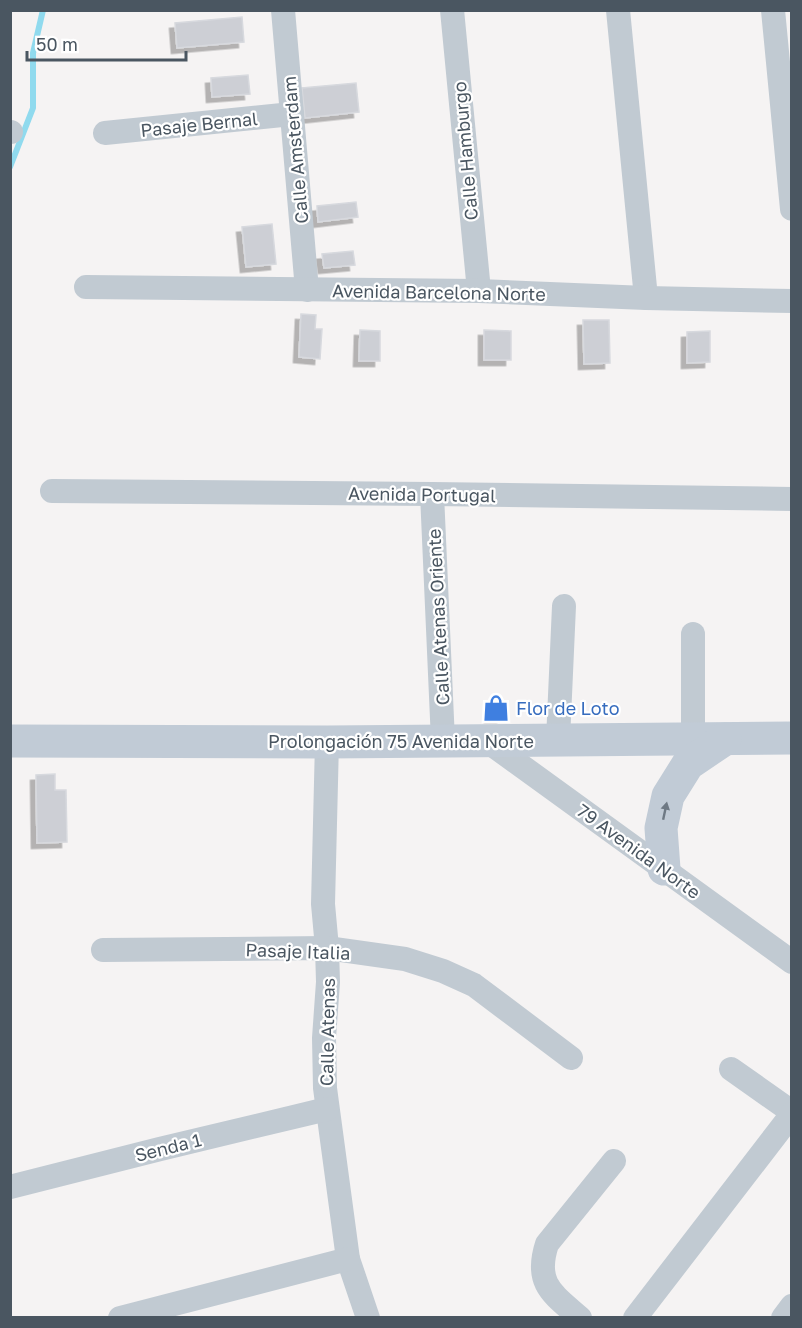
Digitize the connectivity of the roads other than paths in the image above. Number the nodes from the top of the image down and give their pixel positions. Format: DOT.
graph roads {
  1 [pos="283,10"];
  2 [pos="452,10"];
  3 [pos="618,10"];
  4 [pos="773,10"];
  5 [pos="292,114"];
  6 [pos="105,133"];
  7 [pos="792,209"];
  8 [pos="86,287"];
  9 [pos="308,290"];
  10 [pos="479,291"];
  11 [pos="646,298"];
  12 [pos="792,301"];
  13 [pos="52,492"];
  14 [pos="432,494"];
  15 [pos="792,499"];
  16 [pos="564,606"];
  17 [pos="693,634"];
  18 [pos="792,738"];
  19 [pos="693,739"];
  20 [pos="725,739"];
  21 [pos="558,740"];
  22 [pos="10,741"];
  23 [pos="443,741"];
  24 [pos="487,741"];
  25 [pos="327,742"];
  26 [pos="664,869"];
  27 [pos="327,948"];
  28 [pos="103,950"];
  29 [pos="792,962"];
  30 [pos="571,1058"];
  31 [pos="731,1069"];
  32 [pos="327,1109"];
  33 [pos="792,1113"];
  34 [pos="614,1161"];
  35 [pos="10,1187"];
  36 [pos="348,1259"];
  37 [pos="792,1306"];
  38 [pos="120,1317"];
  39 [pos="368,1317"];
  40 [pos="580,1317"];
  41 [pos="636,1317"];
  42 [pos="783,1317"];
  1 -- 5 [label="street, Calle Amsterdam"];
  2 -- 10 [label="street, Calle Hamburgo"];
  3 -- 11 [label="street"];
  4 -- 7 [label="street"];
  5 -- 6 [label="street, Pasaje Bernal"];
  5 -- 9 [label="street, Calle Amsterdam"];
  8 -- 9 [label="street, Avenida Barcelona Norte"];
  9 -- 10 [label="street, Avenida Barcelona Norte"];
  10 -- 11 [label="street, Avenida Barcelona Norte"];
  11 -- 12 [label="street, Avenida Barcelona Norte"];
  13 -- 14 [label="street, Avenida Portugal"];
  14 -- 15 [label="street, Avenida Portugal"];
  14 -- 23 [label="street, Calle Atenas Oriente"];
  16 -- 21 [label="street"];
  17 -- 19 [label="street"];
  18 -- 20 [label="main road, Prolongación 75 Avenida Norte"];
  19 -- 20 [label="main road, Prolongación 75 Avenida Norte"];
  19 -- 21 [label="main road, Prolongación 75 Avenida Norte"];
  26 -- 20 [label="main road, one-way"];
  21 -- 24 [label="main road, Prolongación 75 Avenida Norte"];
  22 -- 25 [label="main road, Prolongación 75 Avenida Norte"];
  23 -- 24 [label="main road, Prolongación 75 Avenida Norte"];
  23 -- 25 [label="main road, Prolongación 75 Avenida Norte"];
  24 -- 26 [label="street, 79 Avenida Norte"];
  25 -- 27 [label="street, Calle Atenas"];
  26 -- 29 [label="street, 79 Avenida Norte"];
  27 -- 28 [label="street, Pasaje Italia"];
  27 -- 30 [label="street, Pasaje Italia"];
  27 -- 32 [label="street, Calle Atenas"];
  31 -- 33 [label="street"];
  32 -- 35 [label="street, Senda 1"];
  32 -- 36 [label="street, Calle Atenas"];
  33 -- 41 [label="street"];
  34 -- 40 [label="street"];
  36 -- 38 [label="street"];
  36 -- 39 [label="street, Calle Atenas"];
  37 -- 42 [label="street"];
}
